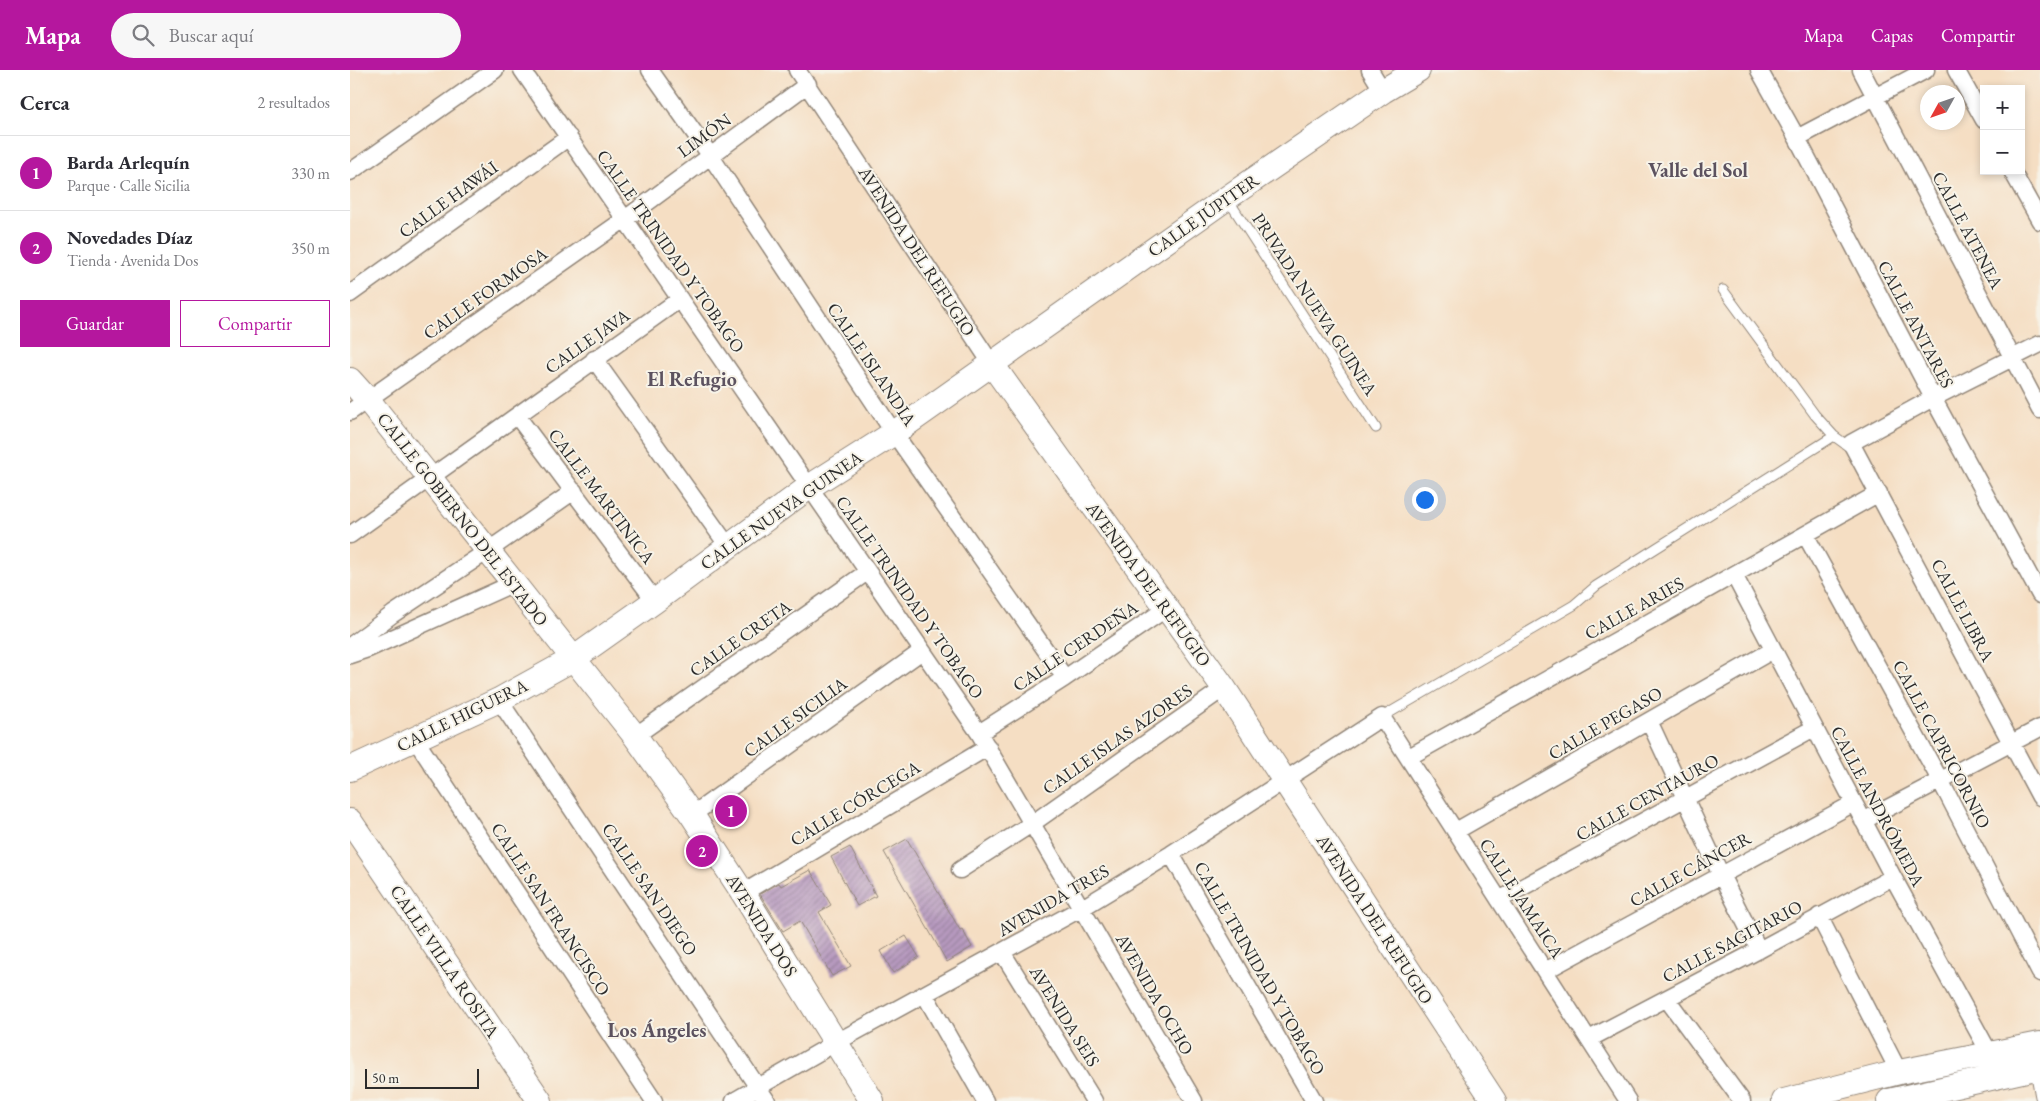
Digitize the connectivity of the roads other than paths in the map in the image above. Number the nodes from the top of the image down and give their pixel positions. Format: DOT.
graph roads {
  1 [pos="495,70"];
  2 [pos="522,70"];
  3 [pos="650,70"];
  4 [pos="797,70"];
  5 [pos="1370,70"];
  6 [pos="1418,70"];
  7 [pos="1759,70"];
  8 [pos="1861,70"];
  9 [pos="1926,70"];
  10 [pos="1956,70"];
  11 [pos="808,84"];
  12 [pos="1383,91"];
  13 [pos="1876,97"];
  14 [pos="1980,113"];
  15 [pos="568,137"];
  16 [pos="1797,138"];
  17 [pos="710,156"];
  18 [pos="350,172"];
  19 [pos="2014,175"];
  20 [pos="1227,198"];
  21 [pos="625,219"];
  22 [pos="2040,221"];
  23 [pos="1723,290"];
  24 [pos="350,294"];
  25 [pos="680,299"];
  26 [pos="2040,344"];
  27 [pos="2012,358"];
  28 [pos="594,360"];
  29 [pos="991,363"];
  30 [pos="350,380"];
  31 [pos="1933,398"];
  32 [pos="359,406"];
  33 [pos="2040,410"];
  34 [pos="516,416"];
  35 [pos="1376,428"];
  36 [pos="894,433"];
  37 [pos="1834,436"];
  38 [pos="1854,448"];
  39 [pos="430,478"];
  40 [pos="809,487"];
  41 [pos="574,491"];
  42 [pos="1879,493"];
  43 [pos="350,535"];
  44 [pos="1806,536"];
  45 [pos="728,546"];
  46 [pos="489,550"];
  47 [pos="867,572"];
  48 [pos="1734,575"];
  49 [pos="514,583"];
  50 [pos="2040,595"];
  51 [pos="655,601"];
  52 [pos="1167,608"];
  53 [pos="350,646"];
  54 [pos="1773,650"];
  55 [pos="922,651"];
  56 [pos="350,655"];
  57 [pos="573,659"];
  58 [pos="1065,678"];
  59 [pos="1224,688"];
  60 [pos="500,700"];
  61 [pos="1382,717"];
  62 [pos="1648,721"];
  63 [pos="1814,728"];
  64 [pos="2040,728"];
  65 [pos="635,736"];
  66 [pos="415,739"];
  67 [pos="984,740"];
  68 [pos="2011,744"];
  69 [pos="1409,757"];
  70 [pos="350,769"];
  71 [pos="1284,779"];
  72 [pos="1940,780"];
  73 [pos="2040,797"];
  74 [pos="1686,798"];
  75 [pos="1854,803"];
  76 [pos="692,815"];
  77 [pos="1863,821"];
  78 [pos="350,822"];
  79 [pos="1033,823"];
  80 [pos="1456,831"];
  81 [pos="1171,854"];
  82 [pos="960,870"];
  83 [pos="1721,875"];
  84 [pos="1893,877"];
  85 [pos="743,893"];
  86 [pos="1500,900"];
  87 [pos="1082,908"];
  88 [pos="1819,916"];
  89 [pos="1759,950"];
  90 [pos="1002,952"];
  91 [pos="1545,971"];
  92 [pos="2040,973"];
  93 [pos="925,995"];
  94 [pos="1667,999"];
  95 [pos="1589,1039"];
  96 [pos="835,1043"];
  97 [pos="2040,1044"];
  98 [pos="1990,1054"];
  99 [pos="2037,1068"];
  100 [pos="1899,1072"];
  101 [pos="763,1094"];
  102 [pos="2040,1097"];
  103 [pos="540,1101"];
  104 [pos="654,1101"];
  105 [pos="734,1101"];
  106 [pos="872,1101"];
  107 [pos="985,1101"];
  108 [pos="1094,1101"];
  109 [pos="1194,1101"];
  110 [pos="1314,1101"];
  111 [pos="1494,1101"];
  112 [pos="1628,1101"];
  113 [pos="1742,1101"];
  114 [pos="1784,1101"];
  115 [pos="1889,1101"];
  1 -- 18 [label="street"];
  2 -- 15 [label="street, CALLE TRINIDAD Y TOBAGO"];
  3 -- 17 [label="street, CALLE ISLANDIA"];
  4 -- 11 [label="street, AVENIDA DEL REFUGIO"];
  5 -- 12 [label="street"];
  6 -- 12 [label="street, CALLE JÚPITER"];
  7 -- 16 [label="street, CALLE ANTARES"];
  8 -- 13 [label="street, CALLE ATENEA"];
  9 -- 13 [label="street"];
  10 -- 14 [label="street"];
  11 -- 17 [label="street, LIMÓN"];
  11 -- 29 [label="street, AVENIDA DEL REFUGIO"];
  12 -- 20 [label="street, CALLE JÚPITER"];
  13 -- 16 [label="street"];
  13 -- 27 [label="street, CALLE ATENEA"];
  15 -- 21 [label="street, CALLE TRINIDAD Y TOBAGO"];
  15 -- 24 [label="street, CALLE HAWÁI"];
  16 -- 31 [label="street, CALLE ANTARES"];
  17 -- 21 [label="street, LIMÓN"];
  17 -- 36 [label="street, CALLE ISLANDIA"];
  19 -- 22 [label="street"];
  20 -- 29 [label="street, CALLE JÚPITER"];
  20 -- 35 [label="lane, PRIVADA NUEVA GUINEA"];
  21 -- 25 [label="street, CALLE TRINIDAD Y TOBAGO"];
  21 -- 32 [label="street, CALLE FORMOSA"];
  23 -- 37 [label="lane"];
  25 -- 28 [label="street, CALLE JAVA"];
  25 -- 40 [label="street, CALLE TRINIDAD Y TOBAGO"];
  26 -- 27 [label="street"];
  27 -- 31 [label="street"];
  27 -- 33 [label="street, CALLE ATENEA"];
  28 -- 34 [label="street, CALLE JAVA"];
  28 -- 45 [label="street"];
  29 -- 36 [label="street, CALLE NUEVA GUINEA"];
  29 -- 52 [label="street, AVENIDA DEL REFUGIO"];
  30 -- 32 [label="street, CALLE GOBIERNO DEL ESTADO"];
  31 -- 38 [label="street"];
  31 -- 50 [label="street, CALLE ANTARES"];
  32 -- 39 [label="street, CALLE GOBIERNO DEL ESTADO"];
  34 -- 39 [label="street, CALLE JAVA"];
  34 -- 41 [label="street, CALLE MARTINICA"];
  36 -- 40 [label="street, CALLE NUEVA GUINEA"];
  36 -- 58 [label="street, CALLE ISLANDIA"];
  37 -- 38 [label="lane"];
  37 -- 61 [label="lane"];
  38 -- 42 [label="street, CALLE LIBRA"];
  39 -- 43 [label="street, CALLE JAVA"];
  39 -- 46 [label="street, CALLE GOBIERNO DEL ESTADO"];
  40 -- 45 [label="street, CALLE NUEVA GUINEA"];
  40 -- 47 [label="street, CALLE TRINIDAD Y TOBAGO"];
  41 -- 46 [label="street"];
  41 -- 51 [label="street, CALLE MARTINICA"];
  42 -- 44 [label="street, CALLE ARIES"];
  42 -- 68 [label="street, CALLE LIBRA"];
  44 -- 48 [label="street, CALLE ARIES"];
  44 -- 72 [label="street, CALLE CAPRICORNIO"];
  45 -- 51 [label="street, CALLE NUEVA GUINEA"];
  46 -- 49 [label="street, CALLE GOBIERNO DEL ESTADO"];
  46 -- 53 [label="street"];
  47 -- 55 [label="street, CALLE TRINIDAD Y TOBAGO"];
  47 -- 65 [label="street, CALLE CRETA"];
  48 -- 54 [label="street, CALLE ANDRÓMEDA"];
  48 -- 69 [label="street, CALLE ARIES"];
  49 -- 56 [label="street"];
  49 -- 57 [label="street, CALLE GOBIERNO DEL ESTADO"];
  51 -- 57 [label="street, CALLE NUEVA GUINEA"];
  52 -- 58 [label="street, CALLE CERDEÑA"];
  52 -- 59 [label="street, AVENIDA DEL REFUGIO"];
  54 -- 62 [label="street, CALLE PEGASO"];
  54 -- 63 [label="street, CALLE ANDRÓMEDA"];
  55 -- 67 [label="street, CALLE TRINIDAD Y TOBAGO"];
  55 -- 76 [label="street, CALLE SICILIA"];
  57 -- 60 [label="street, CALLE HIGUERA"];
  57 -- 65 [label="street, AVENIDA DOS"];
  58 -- 67 [label="street, CALLE CERDEÑA"];
  59 -- 71 [label="street, AVENIDA DEL REFUGIO"];
  59 -- 79 [label="street, CALLE ISLAS AZORES"];
  60 -- 66 [label="street, CALLE HIGUERA"];
  60 -- 101 [label="street, CALLE SAN DIEGO"];
  61 -- 69 [label="street, CALLE JAMAICA"];
  61 -- 71 [label="street, AVENIDA TRES"];
  62 -- 74 [label="street"];
  62 -- 80 [label="street, CALLE PEGASO"];
  63 -- 74 [label="street, CALLE CENTAURO"];
  63 -- 75 [label="street, CALLE ANDRÓMEDA"];
  64 -- 68 [label="street"];
  65 -- 76 [label="street, AVENIDA DOS"];
  66 -- 70 [label="street, CALLE HIGUERA"];
  66 -- 104 [label="street, CALLE SAN FRANCISCO"];
  67 -- 79 [label="street, CALLE TRINIDAD Y TOBAGO"];
  67 -- 85 [label="street, CALLE CÓRCEGA"];
  68 -- 72 [label="street"];
  68 -- 73 [label="street, CALLE LIBRA"];
  69 -- 80 [label="street, CALLE JAMAICA"];
  71 -- 81 [label="street, AVENIDA TRES"];
  71 -- 111 [label="street, AVENIDA DEL REFUGIO"];
  72 -- 77 [label="street"];
  72 -- 92 [label="street, CALLE CAPRICORNIO"];
  74 -- 83 [label="street"];
  74 -- 86 [label="street, CALLE CENTAURO"];
  75 -- 77 [label="street, CALLE ANDRÓMEDA"];
  75 -- 83 [label="street, CALLE CÁNCER"];
  76 -- 85 [label="street, AVENIDA DOS"];
  77 -- 84 [label="street, CALLE ANDRÓMEDA"];
  78 -- 103 [label="street, CALLE VILLA ROSITA"];
  79 -- 82 [label="street, CALLE ISLAS AZORES"];
  79 -- 87 [label="street, CALLE TRINIDAD Y TOBAGO"];
  80 -- 86 [label="street, CALLE JAMAICA"];
  81 -- 87 [label="street, AVENIDA TRES"];
  81 -- 110 [label="street, CALLE TRINIDAD Y TOBAGO"];
  83 -- 89 [label="street"];
  83 -- 91 [label="street, CALLE CÁNCER"];
  84 -- 88 [label="street, CALLE SAGITARIO"];
  84 -- 98 [label="street, CALLE ANDRÓMEDA"];
  85 -- 96 [label="street, AVENIDA DOS"];
  86 -- 91 [label="street, CALLE JAMAICA"];
  87 -- 90 [label="street, AVENIDA TRES"];
  87 -- 109 [label="street, AVENIDA OCHO"];
  88 -- 89 [label="street, CALLE SAGITARIO"];
  88 -- 100 [label="street"];
  89 -- 94 [label="street, CALLE SAGITARIO"];
  90 -- 93 [label="street, AVENIDA TRES"];
  90 -- 108 [label="street, AVENIDA SEIS"];
  91 -- 95 [label="street, CALLE JAMAICA"];
  93 -- 96 [label="street, AVENIDA TRES"];
  93 -- 107 [label="street"];
  94 -- 95 [label="street, CALLE SAGITARIO"];
  94 -- 113 [label="street"];
  95 -- 112 [label="street, CALLE JAMAICA"];
  96 -- 101 [label="street, AVENIDA TRES"];
  96 -- 106 [label="street, AVENIDA DOS"];
  97 -- 98 [label="street"];
  98 -- 100 [label="street"];
  99 -- 102 [label="lane"];
  99 -- 115 [label="street"];
  100 -- 114 [label="street"];
  101 -- 105 [label="street, AVENIDA TRES"];
}
